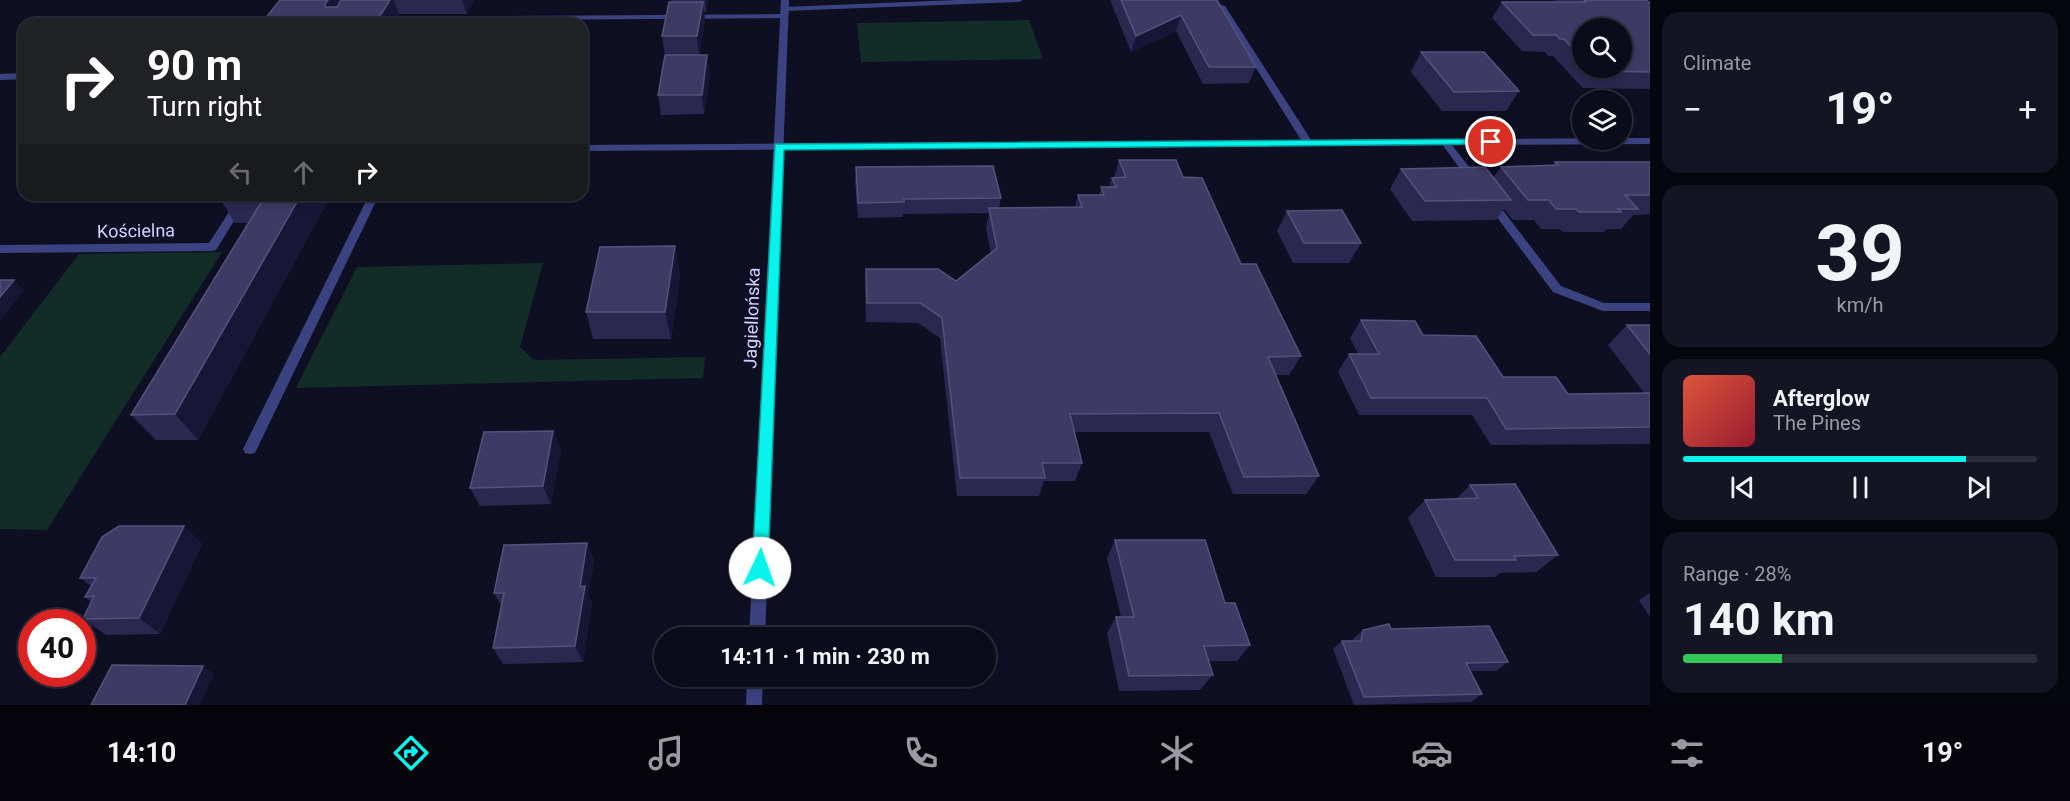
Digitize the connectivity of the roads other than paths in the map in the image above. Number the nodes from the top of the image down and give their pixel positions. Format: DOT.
graph roads {
  1 [pos="1019,0"];
  2 [pos="1221,6"];
  3 [pos="784,9"];
  4 [pos="507,18"];
  5 [pos="18,76"];
  6 [pos="0,77"];
  7 [pos="1650,141"];
  8 [pos="1445,142"];
  9 [pos="1308,143"];
  10 [pos="779,147"];
  11 [pos="588,148"];
  12 [pos="241,201"];
  13 [pos="371,201"];
  14 [pos="0,249"];
  15 [pos="1650,307"];
  16 [pos="250,449"];
  17 [pos="757,627"];
  18 [pos="755,687"];
  19 [pos="754,705"];
  1 -- 3 [label="street"];
  2 -- 9 [label="street"];
  3 -- 4 [label="street"];
  3 -- 10 [label="street, Jagiellońska"];
  5 -- 6 [label="street"];
  7 -- 8 [label="street"];
  8 -- 9 [label="street"];
  8 -- 15 [label="street"];
  9 -- 10 [label="street"];
  10 -- 11 [label="street"];
  10 -- 17 [label="street, Jagiellońska"];
  12 -- 14 [label="street, Kościelna"];
  13 -- 16 [label="street"];
  18 -- 19 [label="street"];
}
